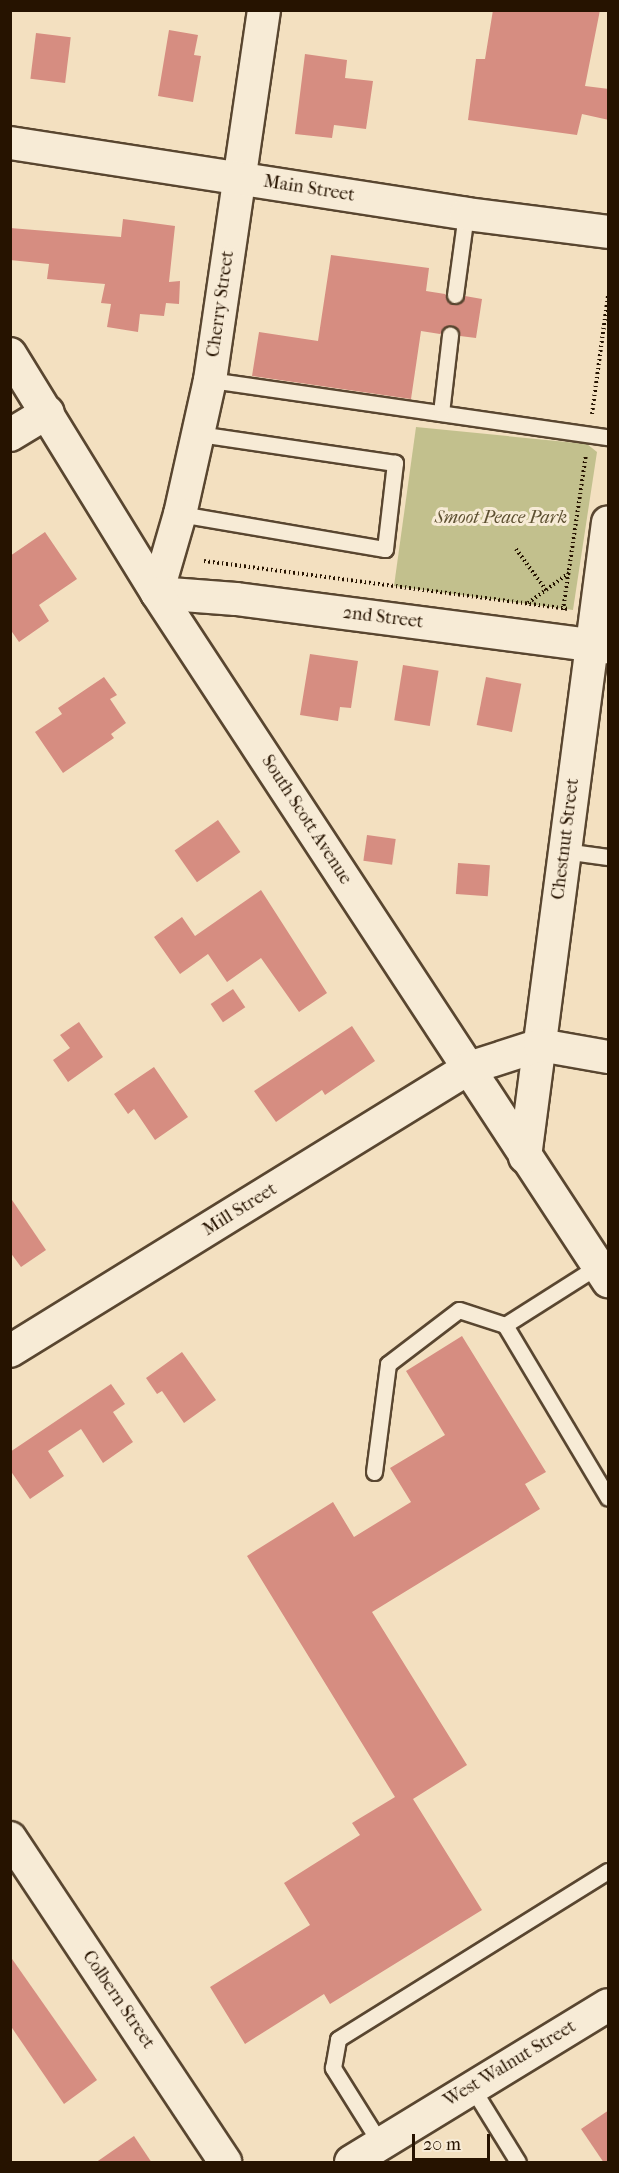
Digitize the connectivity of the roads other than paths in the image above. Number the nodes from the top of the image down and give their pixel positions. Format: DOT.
graph roads {
  1 [pos="264,10"];
  2 [pos="10,143"];
  3 [pos="239,177"];
  4 [pos="466,214"];
  5 [pos="609,231"];
  6 [pos="455,295"];
  7 [pos="450,335"];
  8 [pos="10,354"];
  9 [pos="210,380"];
  10 [pos="48,411"];
  11 [pos="441,413"];
  12 [pos="198,434"];
  13 [pos="10,435"];
  14 [pos="609,437"];
  15 [pos="180,514"];
  16 [pos="609,522"];
  17 [pos="157,593"];
  18 [pos="599,646"];
  19 [pos="564,851"];
  20 [pos="609,857"];
  21 [pos="540,1045"];
  22 [pos="609,1057"];
  23 [pos="469,1068"];
  24 [pos="525,1157"];
  25 [pos="603,1274"];
  26 [pos="505,1325"];
  27 [pos="10,1351"];
  28 [pos="374,1472"];
  29 [pos="608,1498"];
  30 [pos="10,1838"];
  31 [pos="609,1871"];
  32 [pos="609,2005"];
  33 [pos="470,2086"];
  34 [pos="380,2143"];
  35 [pos="225,2163"];
  36 [pos="351,2163"];
  37 [pos="518,2163"];
  1 -- 3 [label="street, Cherry Street"];
  2 -- 3 [label="street, Main Street"];
  3 -- 4 [label="street, Main Street"];
  3 -- 9 [label="street, Cherry Street"];
  4 -- 5 [label="street, Main Street"];
  4 -- 6 [label="lane"];
  7 -- 11 [label="lane"];
  8 -- 10 [label="street, South Scott Avenue"];
  9 -- 11 [label="lane"];
  9 -- 12 [label="street, Cherry Street"];
  10 -- 13 [label="street"];
  10 -- 17 [label="street, South Scott Avenue"];
  11 -- 14 [label="lane"];
  12 -- 15 [label="street, Cherry Street"];
  12 -- 15 [label="lane"];
  15 -- 17 [label="street, Cherry Street"];
  16 -- 18 [label="street, Chestnut Street"];
  17 -- 18 [label="street, 2nd Street"];
  17 -- 23 [label="street, South Scott Avenue"];
  18 -- 19 [label="street, Chestnut Street"];
  19 -- 20 [label="lane"];
  19 -- 21 [label="street, Chestnut Street"];
  21 -- 22 [label="street"];
  21 -- 23 [label="street, Mill Street"];
  21 -- 24 [label="street, Chestnut Street"];
  23 -- 24 [label="street, South Scott Avenue"];
  23 -- 27 [label="street, Mill Street"];
  24 -- 25 [label="street, South Scott Avenue"];
  25 -- 26 [label="lane"];
  26 -- 28 [label="lane"];
  26 -- 29 [label="lane"];
  30 -- 35 [label="street, Colbern Street"];
  31 -- 34 [label="lane"];
  32 -- 33 [label="street, West Walnut Street"];
  33 -- 34 [label="street, West Walnut Street"];
  33 -- 37 [label="lane"];
  34 -- 36 [label="street, West Walnut Street"];
}
